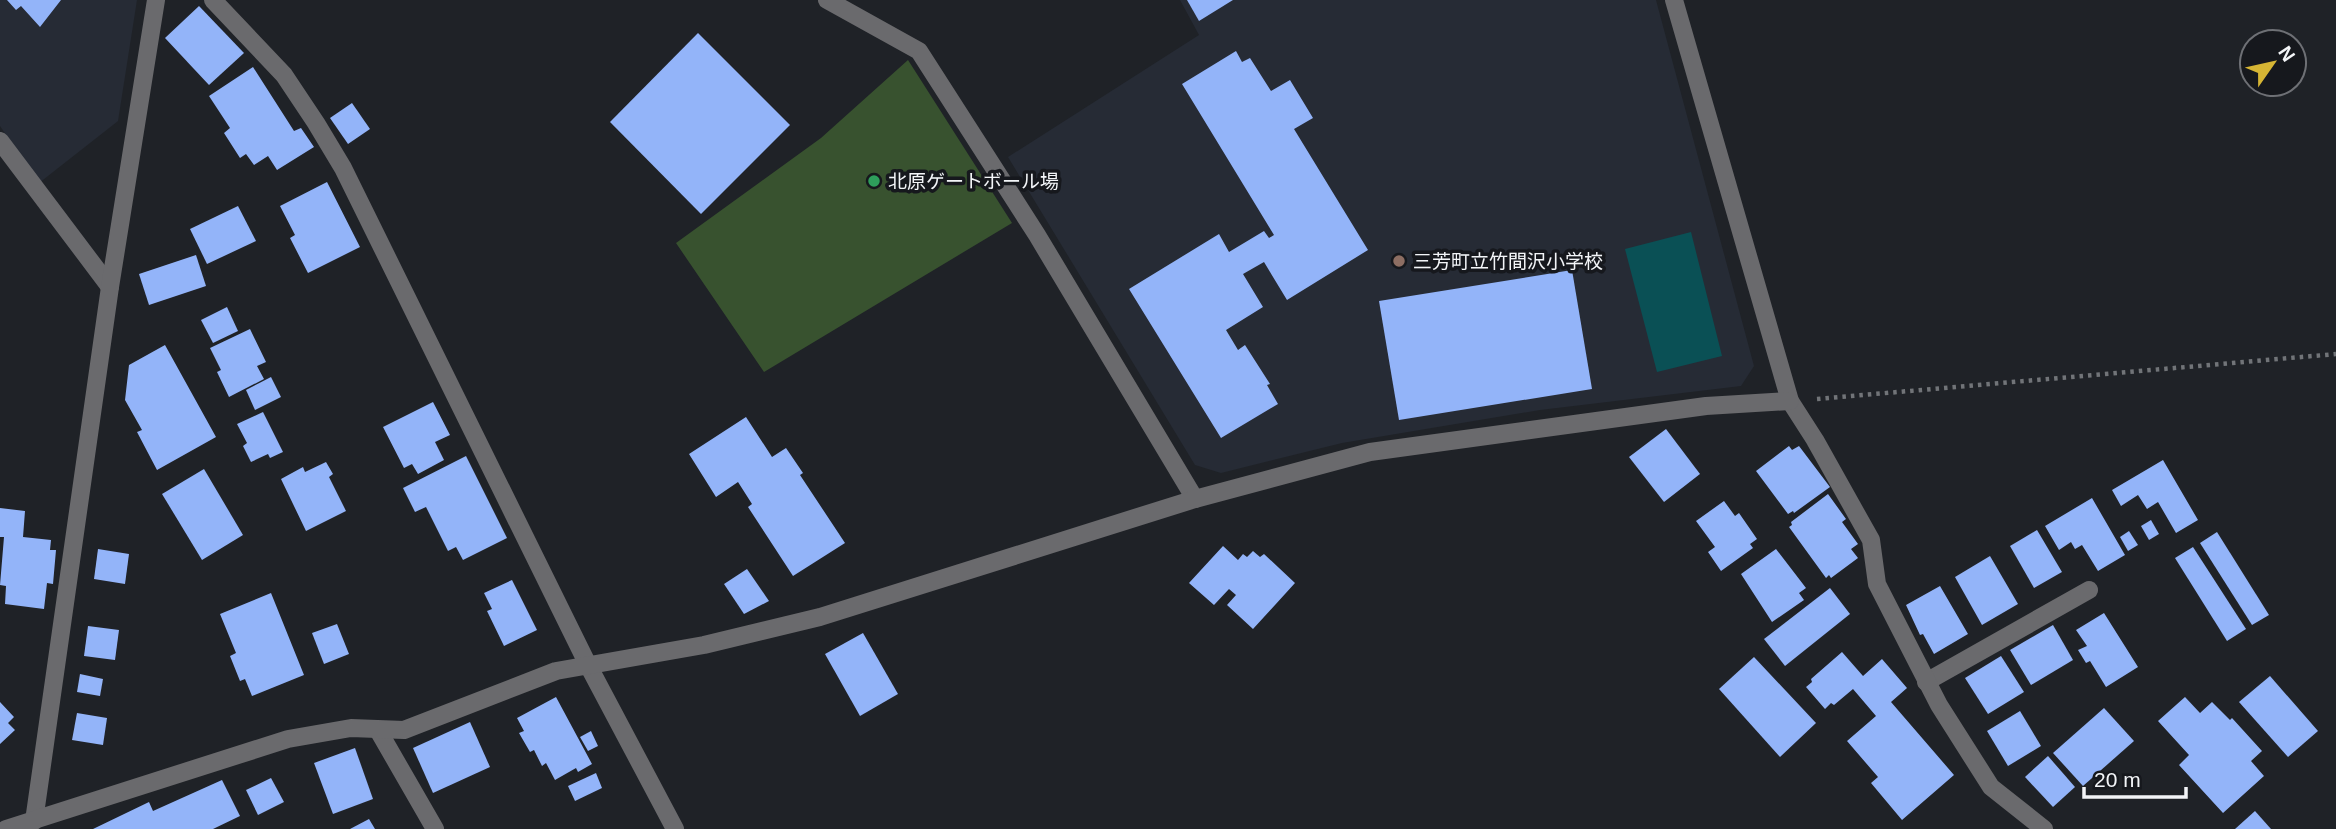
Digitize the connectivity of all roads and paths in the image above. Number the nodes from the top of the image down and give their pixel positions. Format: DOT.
graph roads {
  1 [pos="156,0"];
  2 [pos="213,0"];
  3 [pos="827,0"];
  4 [pos="1674,0"];
  5 [pos="0,141"];
  6 [pos="110,287"];
  7 [pos="2336,354"];
  8 [pos="1790,401"];
  9 [pos="1195,499"];
  10 [pos="2089,590"];
  11 [pos="588,665"];
  12 [pos="1926,682"];
  13 [pos="378,730"];
  14 [pos="34,821"];
  15 [pos="6,829"];
  16 [pos="435,829"];
  17 [pos="675,829"];
  18 [pos="2044,829"];
  1 -- 6 [label="street"];
  2 -- 11 [label="street"];
  3 -- 9 [label="street"];
  4 -- 8 [label="street"];
  5 -- 6 [label="street"];
  6 -- 14 [label="street"];
  7 -- 8 [label="path"];
  8 -- 9 [label="street"];
  8 -- 12 [label="street"];
  9 -- 11 [label="street"];
  10 -- 12 [label="street"];
  11 -- 13 [label="street"];
  11 -- 17 [label="street"];
  12 -- 18 [label="street"];
  13 -- 14 [label="street"];
  13 -- 16 [label="street"];
  14 -- 15 [label="street"];
}
